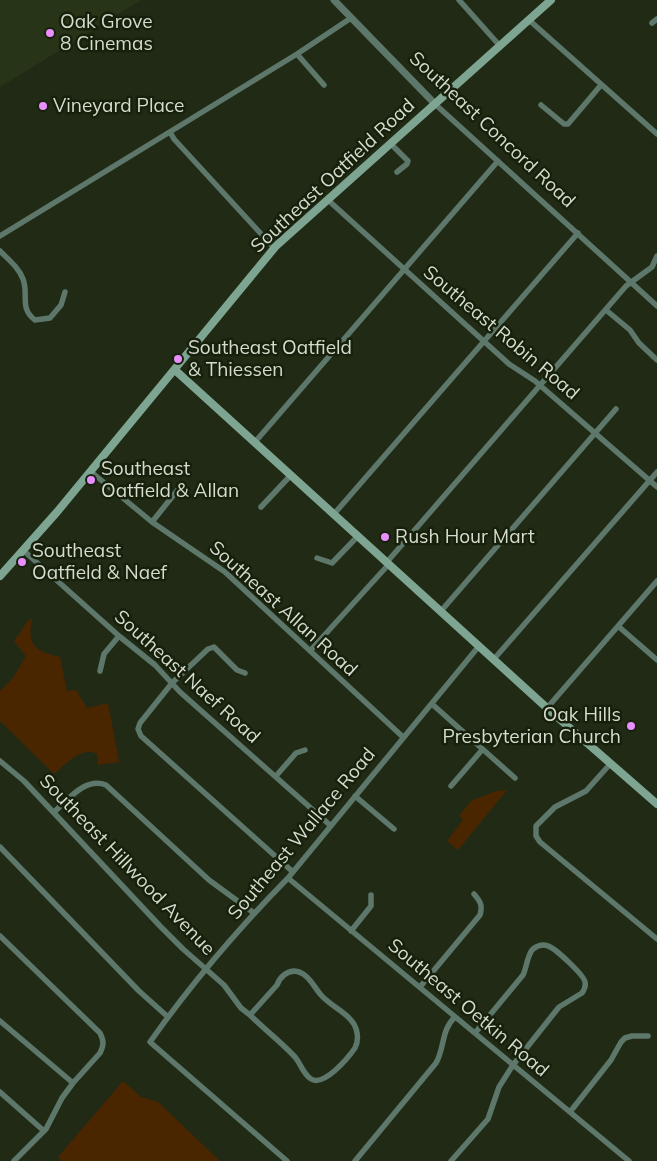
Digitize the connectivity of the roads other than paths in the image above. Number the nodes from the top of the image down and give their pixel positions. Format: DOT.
graph roads {
  1 [pos="334,0"];
  2 [pos="459,0"];
  3 [pos="552,0"];
  4 [pos="351,18"];
  5 [pos="529,20"];
  6 [pos="500,46"];
  7 [pos="297,54"];
  8 [pos="601,85"];
  9 [pos="324,86"];
  10 [pos="435,104"];
  11 [pos="541,105"];
  12 [pos="170,132"];
  13 [pos="657,134"];
  14 [pos="390,144"];
  15 [pos="498,161"];
  16 [pos="397,172"];
  17 [pos="328,200"];
  18 [pos="578,232"];
  19 [pos="0,236"];
  20 [pos="274,248"];
  21 [pos="0,252"];
  22 [pos="657,256"];
  23 [pos="405,270"];
  24 [pos="631,282"];
  25 [pos="65,292"];
  26 [pos="657,306"];
  27 [pos="606,310"];
  28 [pos="483,341"];
  29 [pos="657,360"];
  30 [pos="175,370"];
  31 [pos="540,385"];
  32 [pos="616,409"];
  33 [pos="595,433"];
  34 [pos="255,442"];
  35 [pos="90,472"];
  36 [pos="657,472"];
  37 [pos="291,475"];
  38 [pos="650,480"];
  39 [pos="657,486"];
  40 [pos="180,487"];
  41 [pos="261,507"];
  42 [pos="334,514"];
  43 [pos="152,522"];
  44 [pos="358,536"];
  45 [pos="24,551"];
  46 [pos="317,558"];
  47 [pos="388,563"];
  48 [pos="0,576"];
  49 [pos="657,581"];
  50 [pos="441,611"];
  51 [pos="618,626"];
  52 [pos="119,636"];
  53 [pos="479,646"];
  54 [pos="310,650"];
  55 [pos="494,659"];
  56 [pos="657,660"];
  57 [pos="100,671"];
  58 [pos="245,673"];
  59 [pos="172,683"];
  60 [pos="432,704"];
  61 [pos="547,708"];
  62 [pos="403,737"];
  63 [pos="305,750"];
  64 [pos="482,750"];
  65 [pos="0,761"];
  66 [pos="611,763"];
  67 [pos="276,776"];
  68 [pos="515,778"];
  69 [pos="451,786"];
  70 [pos="355,796"];
  71 [pos="657,804"];
  72 [pos="54,812"];
  73 [pos="331,826"];
  74 [pos="394,829"];
  75 [pos="0,847"];
  76 [pos="293,872"];
  77 [pos="288,878"];
  78 [pos="474,894"];
  79 [pos="371,895"];
  80 [pos="254,913"];
  81 [pos="352,931"];
  82 [pos="0,936"];
  83 [pos="657,939"];
  84 [pos="207,970"];
  85 [pos="420,987"];
  86 [pos="250,1015"];
  87 [pos="455,1016"];
  88 [pos="168,1017"];
  89 [pos="0,1021"];
  90 [pos="475,1033"];
  91 [pos="648,1036"];
  92 [pos="513,1065"];
  93 [pos="73,1083"];
  94 [pos="0,1092"];
  95 [pos="570,1112"];
  96 [pos="44,1131"];
  97 [pos="14,1161"];
  98 [pos="286,1161"];
  99 [pos="355,1161"];
  100 [pos="451,1161"];
  101 [pos="629,1161"];
  1 -- 4 [label="street, Southeast Concord Road"];
  2 -- 6 [label="street"];
  3 -- 5 [label="main road, Southeast Oatfield Road"];
  4 -- 7 [label="street"];
  4 -- 10 [label="street, Southeast Concord Road"];
  5 -- 6 [label="main road, Southeast Oatfield Road"];
  5 -- 8 [label="street"];
  6 -- 10 [label="main road, Southeast Oatfield Road"];
  7 -- 9 [label="street"];
  7 -- 12 [label="street"];
  8 -- 11 [label="street"];
  8 -- 13 [label="street"];
  10 -- 14 [label="main road, Southeast Oatfield Road"];
  10 -- 15 [label="street, Southeast Concord Road"];
  12 -- 19 [label="street"];
  12 -- 20 [label="street"];
  14 -- 16 [label="street"];
  14 -- 17 [label="main road, Southeast Oatfield Road"];
  15 -- 18 [label="street, Southeast Concord Road"];
  15 -- 23 [label="street"];
  17 -- 20 [label="main road, Southeast Oatfield Road"];
  17 -- 23 [label="street, Southeast Robin Road"];
  18 -- 24 [label="street, Southeast Concord Road"];
  18 -- 28 [label="street"];
  20 -- 30 [label="main road, Southeast Oatfield Road"];
  21 -- 25 [label="street"];
  22 -- 24 [label="street"];
  23 -- 28 [label="street, Southeast Robin Road"];
  23 -- 34 [label="street"];
  24 -- 26 [label="street, Southeast Concord Road"];
  24 -- 27 [label="street"];
  27 -- 29 [label="street"];
  27 -- 31 [label="street"];
  28 -- 31 [label="street, Southeast Robin Road"];
  28 -- 42 [label="street"];
  30 -- 34 [label="main road"];
  30 -- 35 [label="main road, Southeast Oatfield Road"];
  31 -- 33 [label="street, Southeast Robin Road"];
  31 -- 47 [label="street"];
  32 -- 33 [label="street"];
  33 -- 38 [label="street, Southeast Robin Road"];
  33 -- 50 [label="street"];
  34 -- 37 [label="main road"];
  35 -- 43 [label="street, Southeast Allan Road"];
  35 -- 45 [label="main road, Southeast Oatfield Road"];
  36 -- 38 [label="street"];
  37 -- 41 [label="street"];
  37 -- 42 [label="main road"];
  38 -- 39 [label="street, Southeast Robin Road"];
  38 -- 55 [label="street"];
  40 -- 43 [label="street"];
  42 -- 44 [label="main road"];
  43 -- 54 [label="street, Southeast Allan Road"];
  44 -- 46 [label="street"];
  44 -- 47 [label="main road"];
  45 -- 48 [label="main road, Southeast Oatfield Road"];
  45 -- 52 [label="street, Southeast Naef Road"];
  47 -- 50 [label="main road"];
  47 -- 54 [label="street"];
  49 -- 51 [label="street"];
  50 -- 53 [label="main road"];
  51 -- 56 [label="street"];
  51 -- 61 [label="street"];
  52 -- 57 [label="street"];
  52 -- 59 [label="street, Southeast Naef Road"];
  53 -- 55 [label="main road"];
  53 -- 60 [label="street, Southeast Wallace Road"];
  54 -- 62 [label="street, Southeast Allan Road"];
  55 -- 61 [label="main road"];
  58 -- 59 [label="street"];
  59 -- 67 [label="street, Southeast Naef Road"];
  59 -- 76 [label="street"];
  60 -- 62 [label="street, Southeast Wallace Road"];
  60 -- 64 [label="street"];
  61 -- 66 [label="main road"];
  62 -- 70 [label="street, Southeast Wallace Road"];
  63 -- 67 [label="street"];
  64 -- 68 [label="street"];
  64 -- 69 [label="street"];
  65 -- 72 [label="street, Southeast Hillwood Avenue"];
  66 -- 71 [label="main road"];
  66 -- 83 [label="street"];
  67 -- 73 [label="street, Southeast Naef Road"];
  70 -- 73 [label="street, Southeast Wallace Road"];
  70 -- 74 [label="street"];
  72 -- 80 [label="street"];
  72 -- 84 [label="street, Southeast Hillwood Avenue"];
  73 -- 76 [label="street, Southeast Wallace Road"];
  75 -- 88 [label="street"];
  76 -- 77 [label="street, Southeast Wallace Road"];
  77 -- 80 [label="street, Southeast Wallace Road"];
  77 -- 81 [label="street, Southeast Oetkin Road"];
  78 -- 85 [label="street"];
  79 -- 81 [label="street"];
  80 -- 84 [label="street, Southeast Wallace Road"];
  81 -- 85 [label="street, Southeast Oetkin Road"];
  82 -- 93 [label="street"];
  84 -- 86 [label="street, Southeast Hillwood Avenue"];
  84 -- 88 [label="street, Southeast Wallace Road"];
  85 -- 87 [label="street, Southeast Oetkin Road"];
  86 -- 86 [label="street, Southeast Hillwood Avenue"];
  87 -- 90 [label="street, Southeast Oetkin Road"];
  87 -- 99 [label="street"];
  88 -- 98 [label="street, Southeast Wallace Road"];
  89 -- 93 [label="street"];
  90 -- 92 [label="street, Southeast Oetkin Road"];
  90 -- 92 [label="street"];
  91 -- 95 [label="street"];
  92 -- 95 [label="street, Southeast Oetkin Road"];
  92 -- 100 [label="street"];
  93 -- 96 [label="street"];
  94 -- 96 [label="street"];
  95 -- 101 [label="street, Southeast Oetkin Road"];
  96 -- 97 [label="street"];
}
